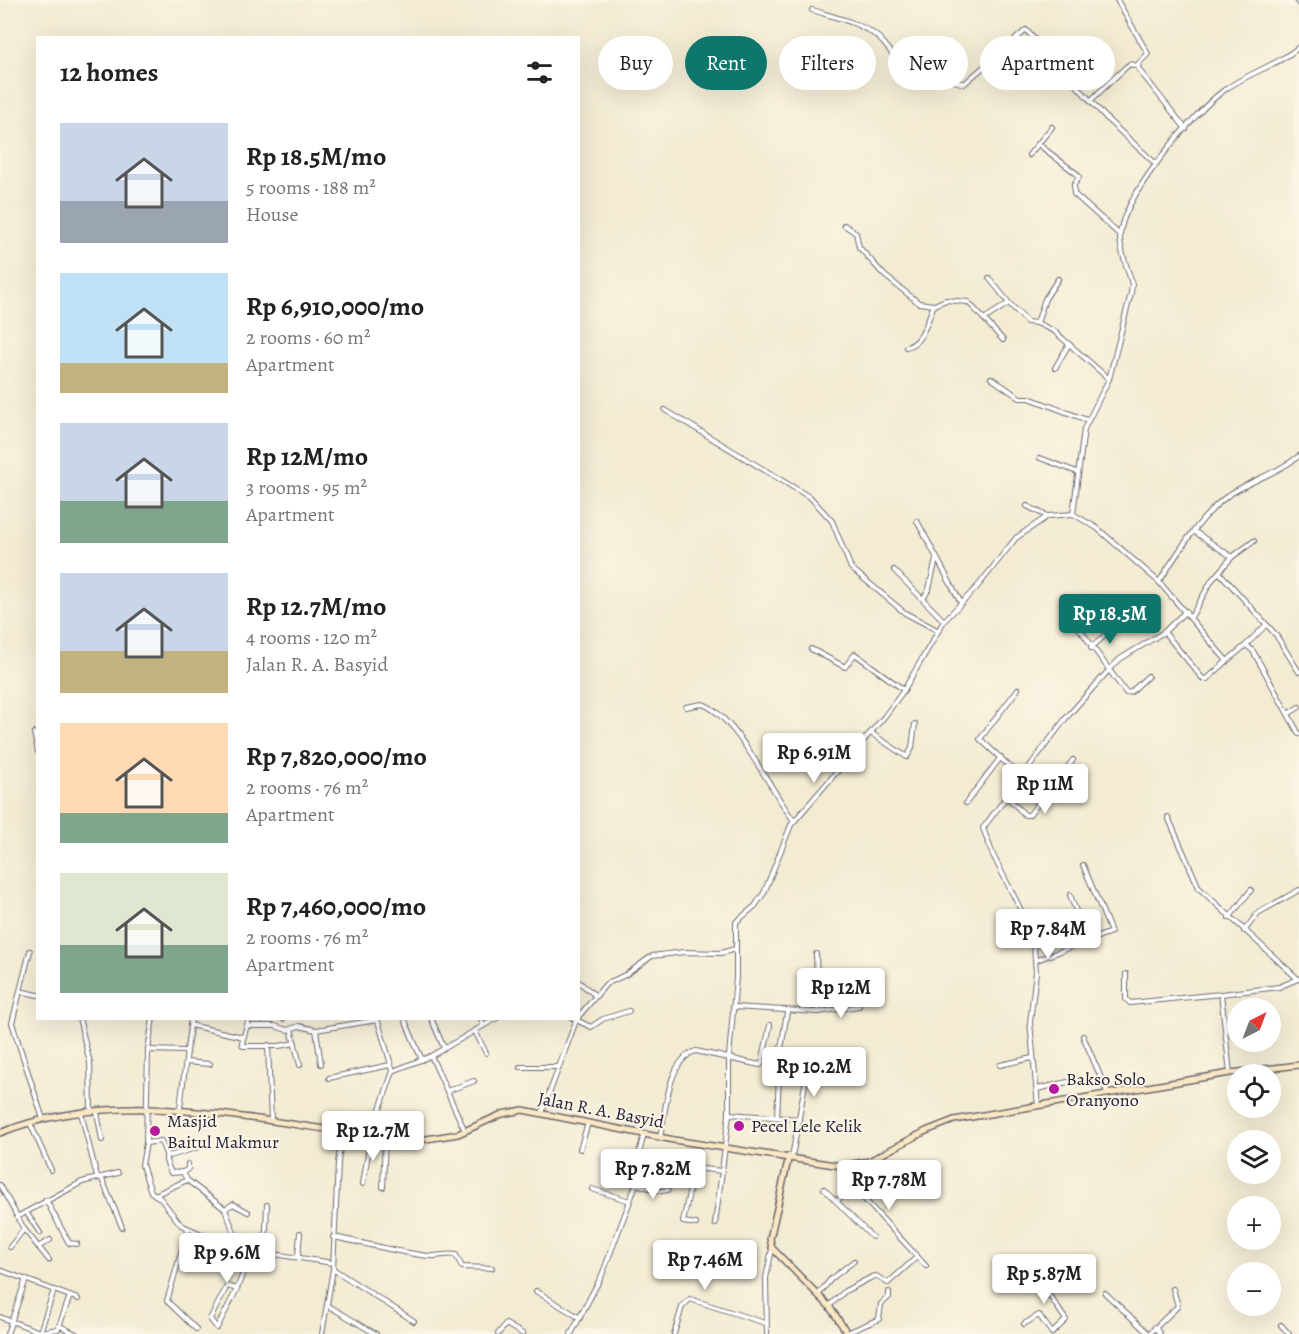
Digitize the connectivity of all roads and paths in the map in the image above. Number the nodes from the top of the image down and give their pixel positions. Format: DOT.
graph roads {
  1 [pos="1117,0"];
  2 [pos="1297,0"];
  3 [pos="1299,4"];
  4 [pos="812,10"];
  5 [pos="1299,47"];
  6 [pos="1138,66"];
  7 [pos="1090,101"];
  8 [pos="1052,127"];
  9 [pos="1186,129"];
  10 [pos="1038,144"];
  11 [pos="1029,155"];
  12 [pos="1155,162"];
  13 [pos="844,225"];
  14 [pos="1120,235"];
  15 [pos="988,278"];
  16 [pos="1058,279"];
  17 [pos="1009,303"];
  18 [pos="934,305"];
  19 [pos="984,319"];
  20 [pos="1037,323"];
  21 [pos="1003,340"];
  22 [pos="1069,344"];
  23 [pos="906,347"];
  24 [pos="1055,368"];
  25 [pos="991,378"];
  26 [pos="1109,379"];
  27 [pos="665,410"];
  28 [pos="1087,420"];
  29 [pos="1299,456"];
  30 [pos="1040,458"];
  31 [pos="1077,472"];
  32 [pos="1027,506"];
  33 [pos="1073,514"];
  34 [pos="1048,516"];
  35 [pos="917,521"];
  36 [pos="1195,532"];
  37 [pos="1254,541"];
  38 [pos="1232,557"];
  39 [pos="937,558"];
  40 [pos="894,570"];
  41 [pos="1219,572"];
  42 [pos="1159,582"];
  43 [pos="923,599"];
  44 [pos="961,603"];
  45 [pos="1186,611"];
  46 [pos="1191,617"];
  47 [pos="944,621"];
  48 [pos="1266,625"];
  49 [pos="1114,627"];
  50 [pos="1079,628"];
  51 [pos="937,630"];
  52 [pos="1164,632"];
  53 [pos="1246,645"];
  54 [pos="1091,648"];
  55 [pos="811,649"];
  56 [pos="1227,661"];
  57 [pos="1109,670"];
  58 [pos="1299,672"];
  59 [pos="1148,676"];
  60 [pos="1018,689"];
  61 [pos="904,690"];
  62 [pos="1299,706"];
  63 [pos="686,707"];
  64 [pos="1288,714"];
  65 [pos="915,723"];
  66 [pos="34,733"];
  67 [pos="871,733"];
  68 [pos="1299,734"];
  69 [pos="36,742"];
  70 [pos="1001,758"];
  71 [pos="1073,760"];
  72 [pos="1021,777"];
  73 [pos="1006,796"];
  74 [pos="966,803"];
  75 [pos="1168,817"];
  76 [pos="794,821"];
  77 [pos="1083,865"];
  78 [pos="1251,890"];
  79 [pos="1299,890"];
  80 [pos="1070,895"];
  81 [pos="1229,918"];
  82 [pos="1244,931"];
  83 [pos="1087,940"];
  84 [pos="735,949"];
  85 [pos="30,951"];
  86 [pos="816,954"];
  87 [pos="1037,960"];
  88 [pos="1126,974"];
  89 [pos="1299,980"];
  90 [pos="580,983"];
  91 [pos="20,991"];
  92 [pos="36,994"];
  93 [pos="1221,994"];
  94 [pos="596,996"];
  95 [pos="859,1006"];
  96 [pos="733,1007"];
  97 [pos="629,1011"];
  98 [pos="788,1012"];
  99 [pos="818,1012"];
  100 [pos="580,1014"];
  101 [pos="80,1020"];
  102 [pos="153,1020"];
  103 [pos="191,1020"];
  104 [pos="248,1020"];
  105 [pos="371,1020"];
  106 [pos="377,1020"];
  107 [pos="405,1020"];
  108 [pos="432,1020"];
  109 [pos="482,1020"];
  110 [pos="494,1020"];
  111 [pos="575,1020"];
  112 [pos="579,1020"];
  113 [pos="190,1025"];
  114 [pos="770,1025"];
  115 [pos="247,1026"];
  116 [pos="483,1026"];
  117 [pos="291,1029"];
  118 [pos="316,1030"];
  119 [pos="475,1031"];
  120 [pos="1083,1036"];
  121 [pos="243,1037"];
  122 [pos="295,1043"];
  123 [pos="268,1045"];
  124 [pos="444,1048"];
  125 [pos="148,1050"];
  126 [pos="186,1051"];
  127 [pos="486,1053"];
  128 [pos="431,1056"];
  129 [pos="729,1056"];
  130 [pos="1032,1058"];
  131 [pos="422,1060"];
  132 [pos="186,1062"];
  133 [pos="210,1064"];
  134 [pos="321,1064"];
  135 [pos="1229,1064"];
  136 [pos="300,1065"];
  137 [pos="390,1065"];
  138 [pos="1000,1065"];
  139 [pos="1299,1065"];
  140 [pos="520,1067"];
  141 [pos="559,1067"];
  142 [pos="1281,1067"];
  143 [pos="393,1071"];
  144 [pos="807,1072"];
  145 [pos="1227,1074"];
  146 [pos="328,1078"];
  147 [pos="474,1081"];
  148 [pos="1068,1082"];
  149 [pos="1037,1089"];
  150 [pos="447,1091"];
  151 [pos="1108,1094"];
  152 [pos="1038,1106"];
  153 [pos="180,1108"];
  154 [pos="146,1110"];
  155 [pos="94,1112"];
  156 [pos="81,1113"];
  157 [pos="542,1113"];
  158 [pos="729,1114"];
  159 [pos="777,1117"];
  160 [pos="43,1119"];
  161 [pos="799,1119"];
  162 [pos="271,1121"];
  163 [pos="30,1122"];
  164 [pos="588,1122"];
  165 [pos="342,1131"];
  166 [pos="465,1131"];
  167 [pos="0,1133"];
  168 [pos="644,1134"];
  169 [pos="371,1135"];
  170 [pos="385,1137"];
  171 [pos="660,1137"];
  172 [pos="102,1140"];
  173 [pos="146,1143"];
  174 [pos="199,1147"];
  175 [pos="726,1147"];
  176 [pos="580,1149"];
  177 [pos="166,1154"];
  178 [pos="790,1157"];
  179 [pos="188,1164"];
  180 [pos="841,1166"];
  181 [pos="51,1170"];
  182 [pos="722,1171"];
  183 [pos="183,1172"];
  184 [pos="118,1173"];
  185 [pos="99,1177"];
  186 [pos="187,1179"];
  187 [pos="363,1184"];
  188 [pos="636,1184"];
  189 [pos="0,1185"];
  190 [pos="383,1187"];
  191 [pos="853,1187"];
  192 [pos="592,1189"];
  193 [pos="824,1189"];
  194 [pos="668,1190"];
  195 [pos="154,1196"];
  196 [pos="46,1200"];
  197 [pos="630,1201"];
  198 [pos="837,1201"];
  199 [pos="267,1205"];
  200 [pos="225,1209"];
  201 [pos="26,1212"];
  202 [pos="248,1212"];
  203 [pos="17,1217"];
  204 [pos="696,1224"];
  205 [pos="715,1224"];
  206 [pos="122,1227"];
  207 [pos="24,1229"];
  208 [pos="188,1229"];
  209 [pos="40,1233"];
  210 [pos="300,1233"];
  211 [pos="333,1237"];
  212 [pos="872,1237"];
  213 [pos="50,1240"];
  214 [pos="76,1244"];
  215 [pos="10,1247"];
  216 [pos="38,1247"];
  217 [pos="772,1248"];
  218 [pos="241,1249"];
  219 [pos="252,1251"];
  220 [pos="265,1252"];
  221 [pos="298,1257"];
  222 [pos="917,1257"];
  223 [pos="49,1260"];
  224 [pos="854,1261"];
  225 [pos="333,1263"];
  226 [pos="926,1266"];
  227 [pos="492,1268"];
  228 [pos="333,1269"];
  229 [pos="0,1270"];
  230 [pos="26,1280"];
  231 [pos="1043,1286"];
  232 [pos="237,1289"];
  233 [pos="1173,1289"];
  234 [pos="54,1290"];
  235 [pos="536,1291"];
  236 [pos="889,1292"];
  237 [pos="1106,1293"];
  238 [pos="818,1295"];
  239 [pos="70,1296"];
  240 [pos="78,1299"];
  241 [pos="327,1305"];
  242 [pos="829,1306"];
  243 [pos="0,1317"];
  244 [pos="580,1318"];
  245 [pos="414,1321"];
  246 [pos="12,1322"];
  247 [pos="765,1323"];
  248 [pos="1024,1323"];
  249 [pos="1281,1325"];
  250 [pos="60,1326"];
  251 [pos="1155,1328"];
  252 [pos="196,1329"];
  253 [pos="40,1332"];
  254 [pos="847,1332"];
  255 [pos="1052,1333"];
  256 [pos="7,1334"];
  257 [pos="76,1334"];
  258 [pos="322,1334"];
  259 [pos="376,1334"];
  260 [pos="498,1334"];
  261 [pos="523,1334"];
  262 [pos="571,1334"];
  263 [pos="674,1334"];
  264 [pos="767,1334"];
  265 [pos="838,1334"];
  266 [pos="1149,1334"];
  267 [pos="1160,1334"];
  268 [pos="1289,1334"];
  1 -- 6 [label="street"];
  2 -- 3 [label="street"];
  4 -- 7 [label="street"];
  5 -- 9 [label="street"];
  6 -- 7 [label="street"];
  6 -- 9 [label="street"];
  7 -- 12 [label="street"];
  8 -- 10 [label="street"];
  9 -- 12 [label="street"];
  10 -- 11 [label="street"];
  10 -- 14 [label="street"];
  12 -- 14 [label="street"];
  13 -- 18 [label="street"];
  14 -- 26 [label="street"];
  15 -- 17 [label="street"];
  16 -- 20 [label="street"];
  17 -- 19 [label="street"];
  17 -- 20 [label="street"];
  18 -- 19 [label="street"];
  18 -- 23 [label="street"];
  19 -- 21 [label="street"];
  20 -- 22 [label="street"];
  22 -- 24 [label="street"];
  22 -- 26 [label="street"];
  25 -- 28 [label="street"];
  26 -- 28 [label="street"];
  27 -- 51 [label="street"];
  28 -- 31 [label="street"];
  29 -- 36 [label="street"];
  30 -- 31 [label="street"];
  31 -- 33 [label="street"];
  32 -- 34 [label="street"];
  33 -- 34 [label="street"];
  33 -- 42 [label="street"];
  34 -- 44 [label="street"];
  35 -- 39 [label="street"];
  36 -- 38 [label="street"];
  36 -- 42 [label="street"];
  37 -- 38 [label="street"];
  38 -- 41 [label="street"];
  39 -- 43 [label="street"];
  39 -- 44 [label="street"];
  40 -- 43 [label="street"];
  41 -- 46 [label="street"];
  41 -- 48 [label="street"];
  42 -- 45 [label="street"];
  43 -- 47 [label="street"];
  44 -- 47 [label="street"];
  45 -- 46 [label="street"];
  45 -- 52 [label="street"];
  46 -- 56 [label="street"];
  47 -- 51 [label="street"];
  48 -- 53 [label="street"];
  48 -- 58 [label="street"];
  49 -- 54 [label="street"];
  50 -- 54 [label="street"];
  51 -- 61 [label="street"];
  52 -- 56 [label="street"];
  52 -- 57 [label="street"];
  53 -- 56 [label="street"];
  53 -- 64 [label="street"];
  54 -- 57 [label="street"];
  55 -- 61 [label="street"];
  57 -- 59 [label="street"];
  57 -- 72 [label="street"];
  60 -- 70 [label="street"];
  61 -- 67 [label="street"];
  62 -- 64 [label="street"];
  63 -- 76 [label="street"];
  64 -- 68 [label="street"];
  65 -- 67 [label="street"];
  66 -- 69 [label="street"];
  67 -- 76 [label="street"];
  70 -- 72 [label="street"];
  70 -- 74 [label="street"];
  71 -- 73 [label="street"];
  72 -- 73 [label="street"];
  73 -- 87 [label="street"];
  75 -- 81 [label="street"];
  76 -- 84 [label="street"];
  77 -- 83 [label="street"];
  78 -- 81 [label="street"];
  79 -- 82 [label="street"];
  80 -- 83 [label="street"];
  81 -- 82 [label="street"];
  82 -- 89 [label="street"];
  83 -- 87 [label="street"];
  84 -- 94 [label="street"];
  84 -- 96 [label="street"];
  85 -- 91 [label="street"];
  86 -- 99 [label="street"];
  87 -- 130 [label="street"];
  88 -- 93 [label="street"];
  89 -- 93 [label="street"];
  90 -- 94 [label="street"];
  91 -- 92 [label="street"];
  91 -- 160 [label="street"];
  93 -- 135 [label="street"];
  94 -- 100 [label="street"];
  95 -- 99 [label="street"];
  96 -- 98 [label="street"];
  96 -- 129 [label="street"];
  97 -- 112 [label="street"];
  98 -- 99 [label="street"];
  98 -- 159 [label="street"];
  101 -- 155 [label="street"];
  102 -- 125 [label="street"];
  103 -- 113 [label="street"];
  104 -- 115 [label="street"];
  105 -- 118 [label="street"];
  106 -- 137 [label="street"];
  107 -- 131 [label="street"];
  108 -- 124 [label="street"];
  109 -- 116 [label="street"];
  110 -- 116 [label="street"];
  111 -- 141 [label="street"];
  113 -- 121 [label="street"];
  113 -- 126 [label="street"];
  114 -- 129 [label="street"];
  115 -- 117 [label="street"];
  115 -- 121 [label="street"];
  116 -- 119 [label="street"];
  117 -- 118 [label="street"];
  117 -- 122 [label="street"];
  118 -- 134 [label="street"];
  119 -- 124 [label="street"];
  119 -- 127 [label="street"];
  120 -- 151 [label="street"];
  121 -- 123 [label="street"];
  122 -- 123 [label="street"];
  122 -- 136 [label="street"];
  123 -- 162 [label="street"];
  124 -- 128 [label="street"];
  125 -- 126 [label="street"];
  125 -- 154 [label="street"];
  126 -- 132 [label="street"];
  128 -- 131 [label="street"];
  128 -- 150 [label="street"];
  129 -- 158 [label="street"];
  129 -- 171 [label="street"];
  130 -- 138 [label="street"];
  130 -- 149 [label="street"];
  131 -- 143 [label="street"];
  132 -- 133 [label="street"];
  132 -- 153 [label="street"];
  137 -- 143 [label="street"];
  137 -- 146 [label="street"];
  139 -- 142 [label="main road, Jalan R. A. Basyid"];
  140 -- 141 [label="street"];
  141 -- 157 [label="street"];
  143 -- 169 [label="street"];
  144 -- 161 [label="street"];
  145 -- 151 [label="main road, Jalan R. A. Basyid"];
  147 -- 150 [label="street"];
  148 -- 149 [label="street"];
  149 -- 152 [label="street"];
  150 -- 166 [label="street"];
  151 -- 152 [label="main road, Jalan R. A. Basyid"];
  152 -- 180 [label="main road, Jalan R. A. Basyid"];
  153 -- 154 [label="main road, Jalan R. A. Basyid"];
  153 -- 162 [label="main road, Jalan R. A. Basyid"];
  154 -- 155 [label="main road, Jalan R. A. Basyid"];
  154 -- 173 [label="street"];
  155 -- 156 [label="main road, Jalan R. A. Basyid"];
  155 -- 172 [label="street"];
  156 -- 160 [label="main road, Jalan R. A. Basyid"];
  156 -- 185 [label="street"];
  157 -- 164 [label="main road, Jalan R. A. Basyid"];
  157 -- 166 [label="main road, Jalan R. A. Basyid"];
  158 -- 159 [label="street"];
  158 -- 175 [label="street"];
  159 -- 161 [label="street"];
  160 -- 163 [label="main road, Jalan R. A. Basyid"];
  161 -- 178 [label="street"];
  162 -- 165 [label="main road, Jalan R. A. Basyid"];
  163 -- 167 [label="main road, Jalan R. A. Basyid"];
  163 -- 181 [label="street"];
  164 -- 168 [label="main road, Jalan R. A. Basyid"];
  164 -- 176 [label="street"];
  165 -- 169 [label="main road, Jalan R. A. Basyid"];
  165 -- 211 [label="street"];
  166 -- 170 [label="main road, Jalan R. A. Basyid"];
  168 -- 171 [label="main road, Jalan R. A. Basyid"];
  168 -- 188 [label="street"];
  169 -- 170 [label="main road, Jalan R. A. Basyid"];
  169 -- 187 [label="street"];
  170 -- 190 [label="street"];
  171 -- 175 [label="main road, Jalan R. A. Basyid"];
  173 -- 177 [label="street"];
  173 -- 195 [label="street"];
  174 -- 177 [label="street"];
  175 -- 178 [label="main road, Jalan R. A. Basyid"];
  175 -- 182 [label="street"];
  177 -- 183 [label="street"];
  178 -- 180 [label="main road, Jalan R. A. Basyid"];
  178 -- 217 [label="main road"];
  179 -- 183 [label="street"];
  180 -- 191 [label="street"];
  182 -- 204 [label="street"];
  182 -- 205 [label="street"];
  183 -- 186 [label="street"];
  184 -- 185 [label="street"];
  185 -- 196 [label="street"];
  185 -- 206 [label="street"];
  186 -- 195 [label="street"];
  186 -- 200 [label="street"];
  188 -- 194 [label="street"];
  188 -- 197 [label="street"];
  189 -- 203 [label="street"];
  191 -- 198 [label="street"];
  191 -- 222 [label="street"];
  192 -- 197 [label="street"];
  193 -- 198 [label="street"];
  195 -- 208 [label="street"];
  196 -- 201 [label="street"];
  196 -- 214 [label="street"];
  197 -- 244 [label="street"];
  198 -- 212 [label="street"];
  199 -- 220 [label="street"];
  200 -- 202 [label="street"];
  200 -- 218 [label="street"];
  201 -- 203 [label="street"];
  201 -- 209 [label="street"];
  203 -- 207 [label="street"];
  207 -- 215 [label="street"];
  207 -- 216 [label="street"];
  208 -- 218 [label="street"];
  208 -- 252 [label="street"];
  210 -- 221 [label="street"];
  211 -- 225 [label="street"];
  211 -- 227 [label="street"];
  213 -- 216 [label="street"];
  216 -- 223 [label="street"];
  217 -- 238 [label="main road"];
  217 -- 247 [label="street"];
  218 -- 219 [label="street"];
  219 -- 220 [label="street"];
  219 -- 232 [label="street"];
  220 -- 221 [label="street"];
  221 -- 225 [label="street"];
  222 -- 226 [label="street"];
  222 -- 242 [label="street"];
  224 -- 238 [label="street"];
  225 -- 228 [label="street"];
  228 -- 241 [label="street"];
  228 -- 245 [label="street"];
  229 -- 230 [label="street"];
  230 -- 234 [label="street"];
  230 -- 246 [label="street"];
  231 -- 255 [label="street"];
  232 -- 232 [label="street"];
  233 -- 251 [label="street"];
  234 -- 239 [label="street"];
  234 -- 253 [label="street"];
  235 -- 244 [label="street"];
  236 -- 254 [label="street"];
  237 -- 266 [label="street"];
  238 -- 242 [label="main road"];
  239 -- 240 [label="street"];
  239 -- 250 [label="street"];
  241 -- 258 [label="street"];
  241 -- 259 [label="street"];
  242 -- 254 [label="main road"];
  243 -- 246 [label="street"];
  244 -- 262 [label="street"];
  246 -- 253 [label="street"];
  246 -- 256 [label="street"];
  247 -- 263 [label="street"];
  247 -- 264 [label="street"];
  248 -- 255 [label="street"];
  249 -- 268 [label="street"];
  250 -- 253 [label="street"];
  250 -- 257 [label="street"];
  251 -- 266 [label="street"];
  251 -- 267 [label="street"];
  254 -- 265 [label="street"];
  260 -- 261 [label="street"];
}
